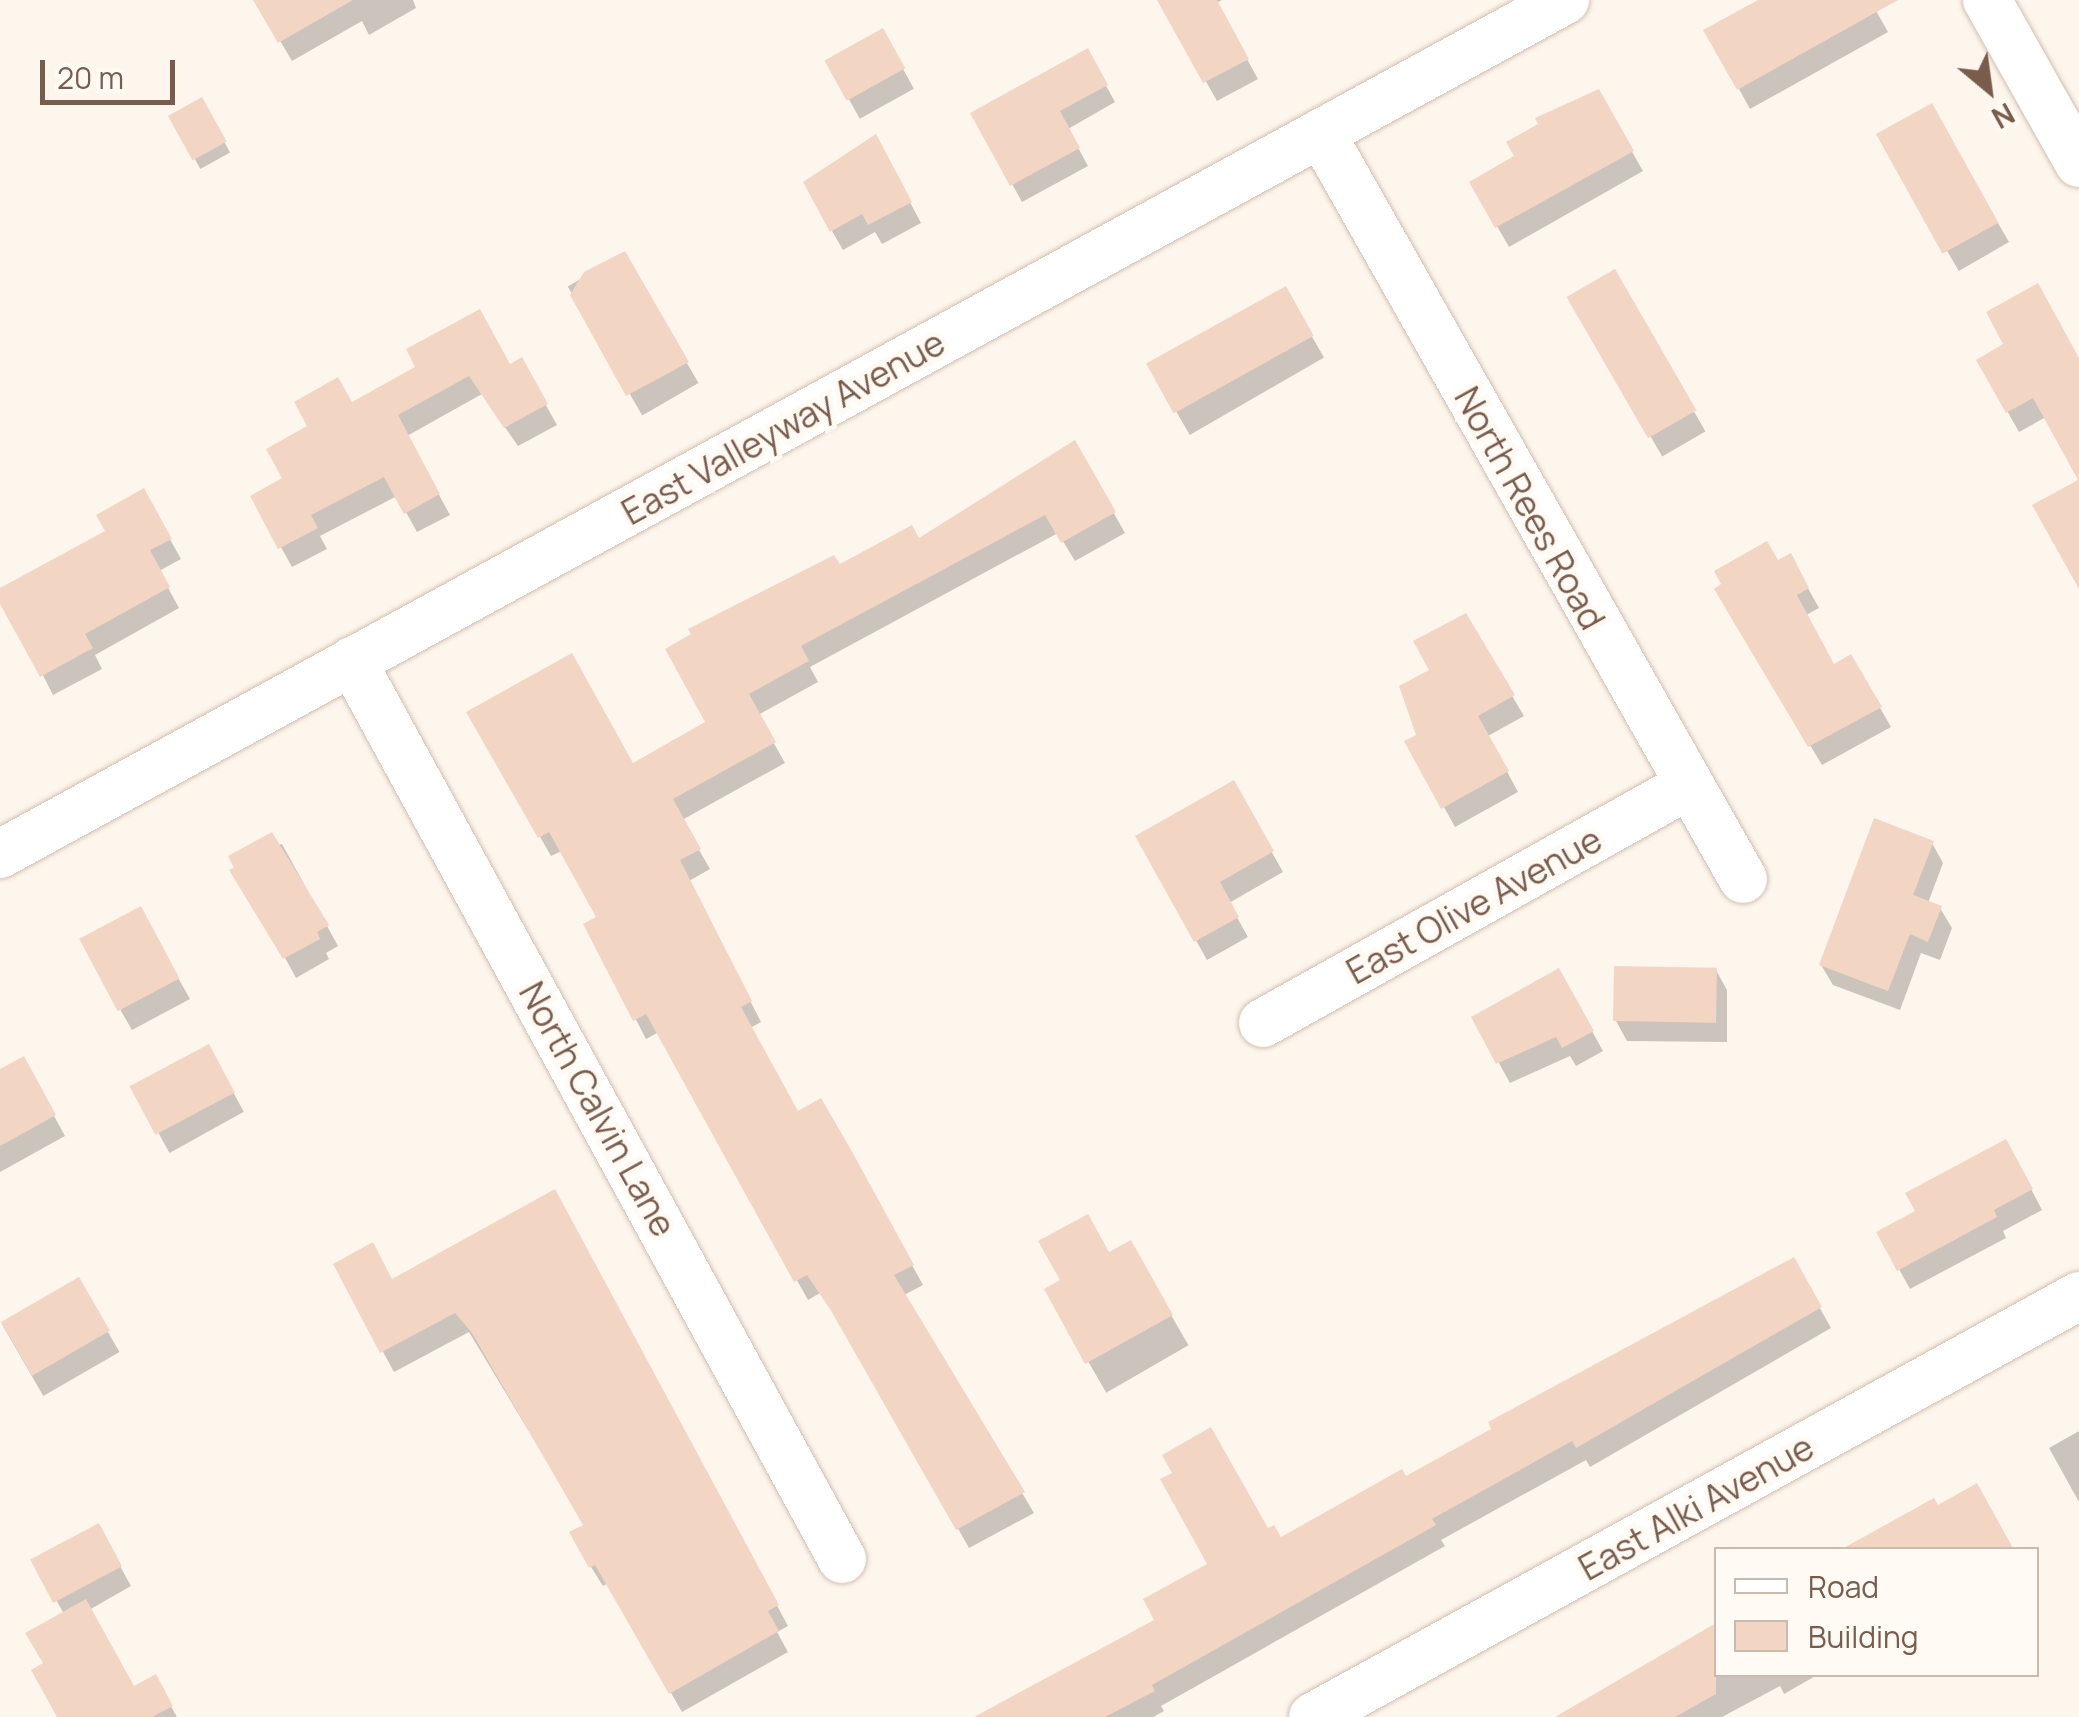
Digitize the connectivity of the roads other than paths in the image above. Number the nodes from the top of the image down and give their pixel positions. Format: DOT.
graph roads {
  1 [pos="1565,0"];
  2 [pos="1988,0"];
  3 [pos="1320,133"];
  4 [pos="2079,163"];
  5 [pos="352,661"];
  6 [pos="1686,788"];
  7 [pos="0,854"];
  8 [pos="1744,880"];
  9 [pos="1262,1023"];
  10 [pos="2079,1296"];
  11 [pos="842,1558"];
  12 [pos="1313,1717"];
  1 -- 3 [label="street, East Valleyway Avenue"];
  2 -- 4 [label="street"];
  3 -- 5 [label="street, East Valleyway Avenue"];
  3 -- 6 [label="street, North Rees Road"];
  5 -- 7 [label="street, East Valleyway Avenue"];
  5 -- 11 [label="street, North Calvin Lane"];
  6 -- 8 [label="street, North Rees Road"];
  6 -- 9 [label="street, East Olive Avenue"];
  10 -- 12 [label="street, East Alki Avenue"];
}
